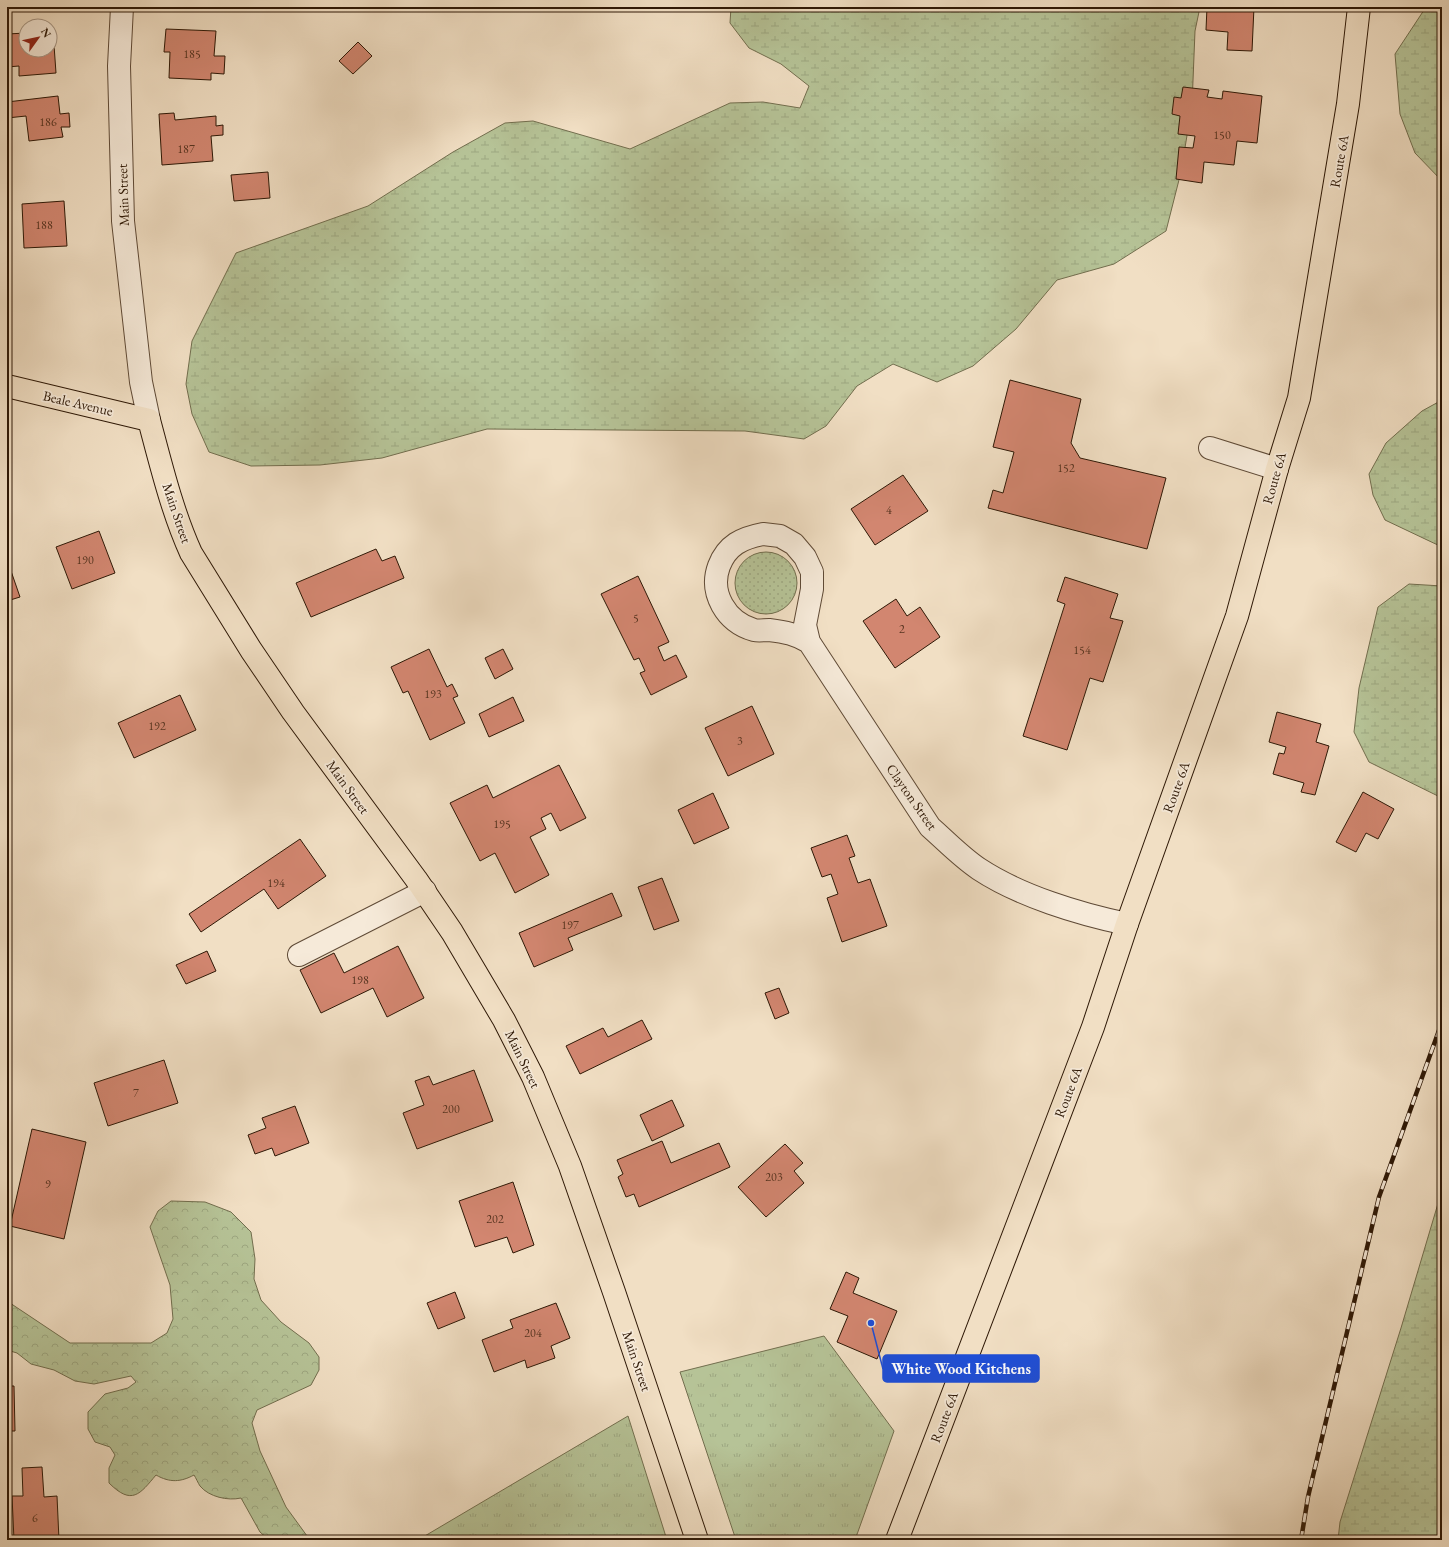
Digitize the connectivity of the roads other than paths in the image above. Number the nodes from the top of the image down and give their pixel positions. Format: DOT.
graph roads {
  1 [pos="122,7"];
  2 [pos="1359,7"];
  3 [pos="7,386"];
  4 [pos="149,420"];
  5 [pos="1210,448"];
  6 [pos="1277,469"];
  7 [pos="810,642"];
  8 [pos="425,892"];
  9 [pos="1127,924"];
  10 [pos="299,955"];
  11 [pos="698,1540"];
  12 [pos="897,1540"];
  1 -- 4 [label="street, Main Street"];
  2 -- 6 [label="main road, Route 6A"];
  3 -- 4 [label="main road, Beale Avenue"];
  4 -- 8 [label="main road, Main Street"];
  5 -- 6 [label="street"];
  6 -- 9 [label="main road, Route 6A"];
  7 -- 7 [label="street, Clayton Street"];
  7 -- 9 [label="street, Clayton Street"];
  8 -- 10 [label="street"];
  8 -- 11 [label="main road, Main Street"];
  9 -- 12 [label="main road, Route 6A"];
}
